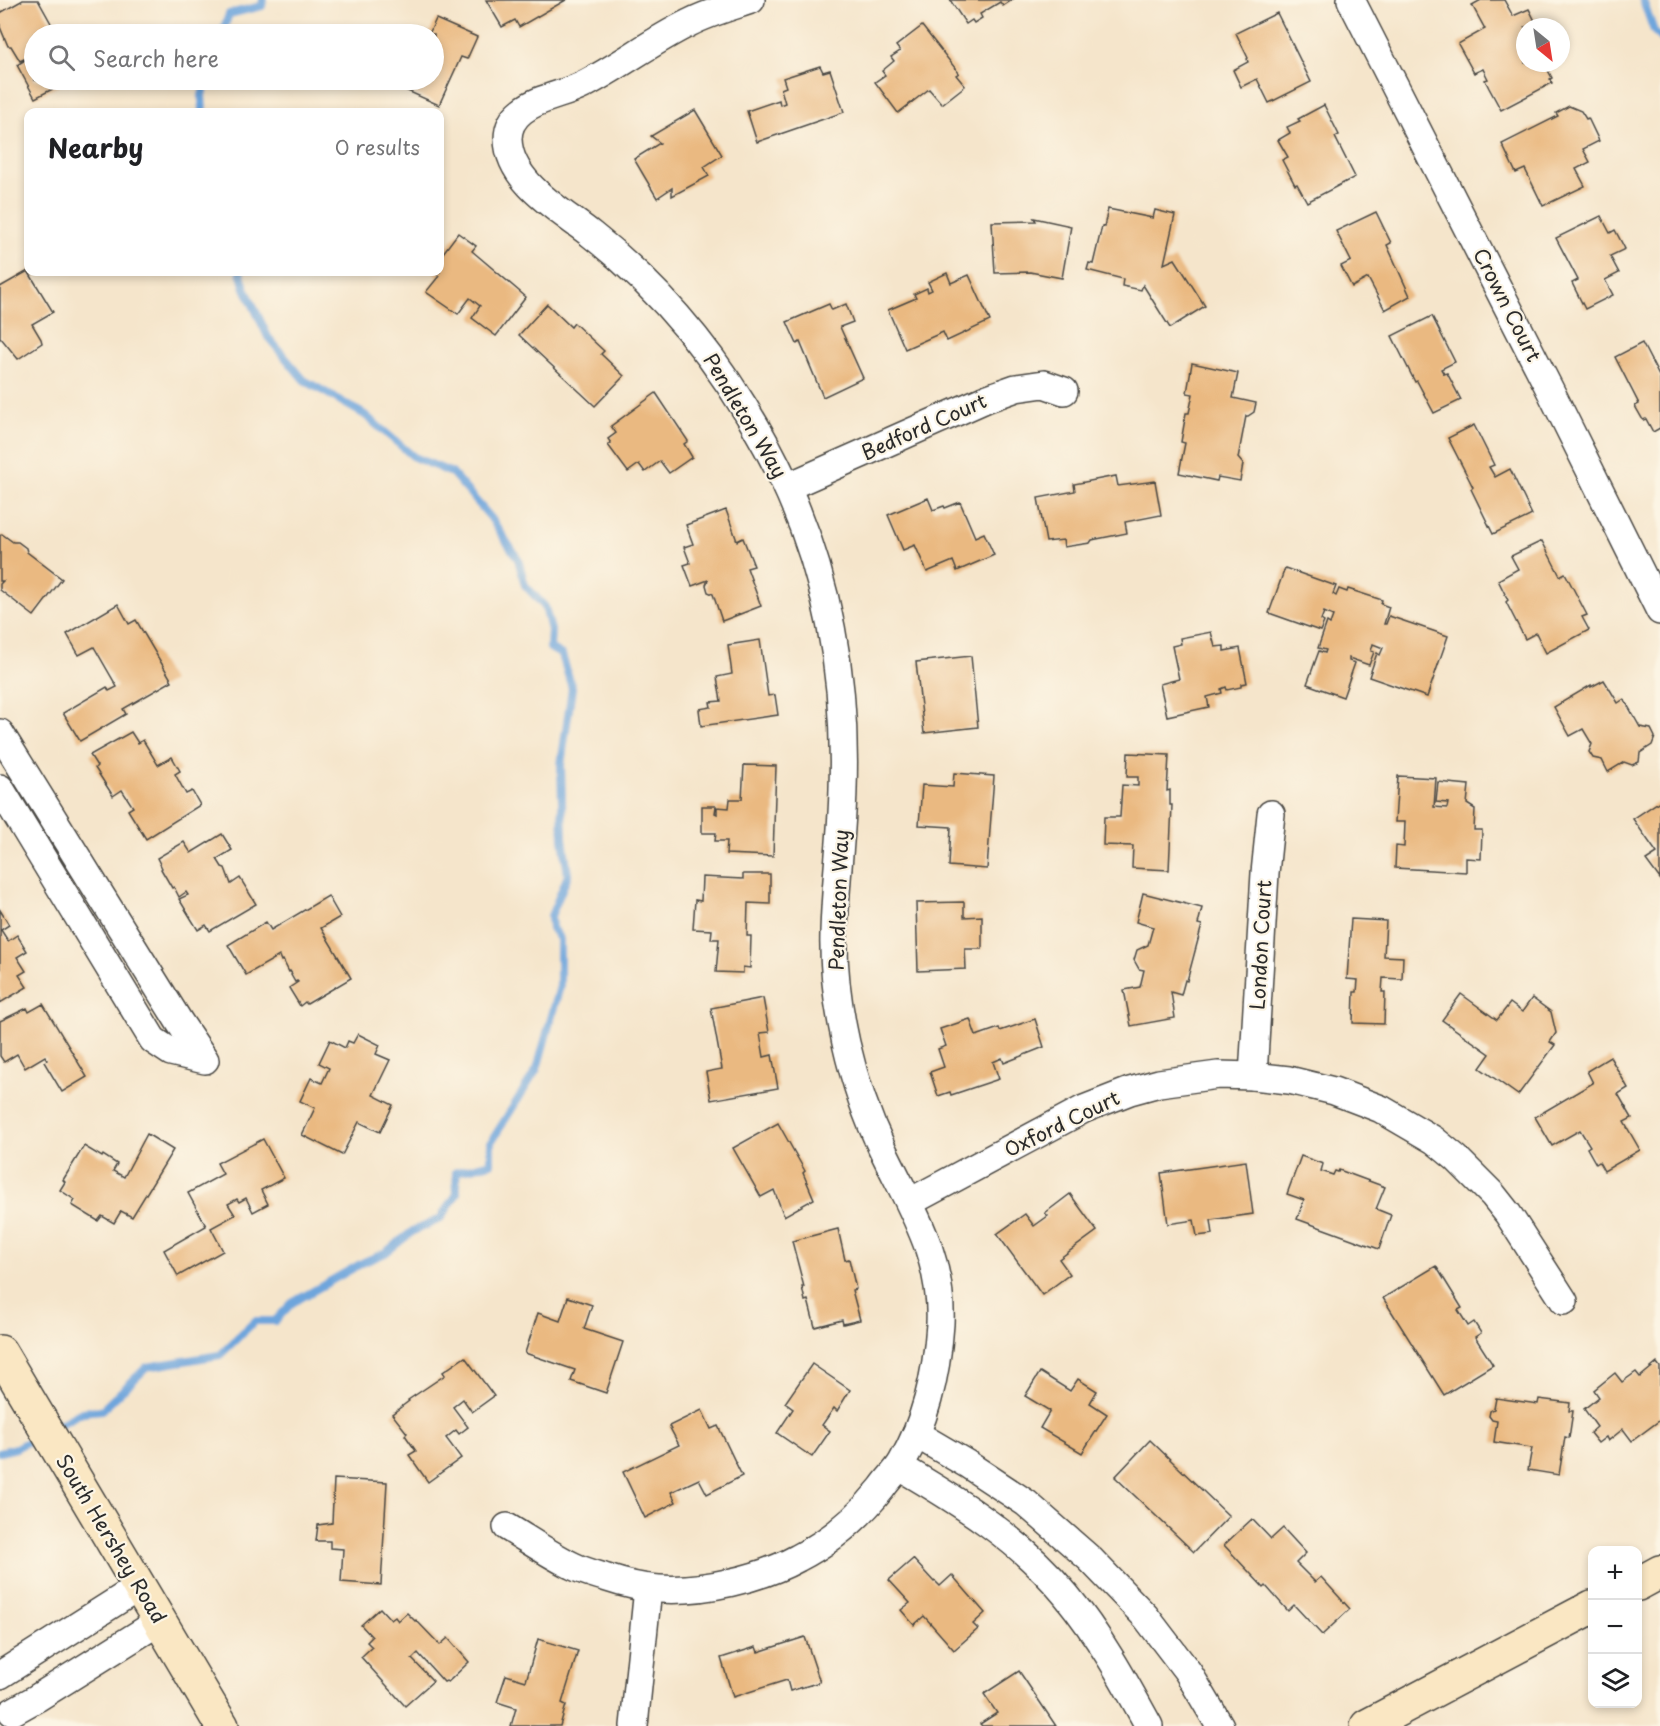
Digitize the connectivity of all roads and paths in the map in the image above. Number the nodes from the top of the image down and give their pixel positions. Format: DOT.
graph roads {
  1 [pos="751,0"];
  2 [pos="1351,0"];
  3 [pos="1064,391"];
  4 [pos="787,488"];
  5 [pos="1660,611"];
  6 [pos="0,733"];
  7 [pos="10,772"];
  8 [pos="0,788"];
  9 [pos="1271,814"];
  10 [pos="113,914"];
  11 [pos="86,930"];
  12 [pos="1253,1076"];
  13 [pos="910,1202"];
  14 [pos="1564,1301"];
  15 [pos="0,1353"];
  16 [pos="916,1434"];
  17 [pos="900,1467"];
  18 [pos="507,1527"];
  19 [pos="1660,1572"];
  20 [pos="1642,1582"];
  21 [pos="140,1587"];
  22 [pos="648,1588"];
  23 [pos="1588,1610"];
  24 [pos="160,1621"];
  25 [pos="0,1675"];
  26 [pos="11,1710"];
  27 [pos="222,1726"];
  28 [pos="634,1726"];
  29 [pos="1149,1726"];
  30 [pos="1220,1726"];
  31 [pos="1367,1726"];
  1 -- 4 [label="street, Pendleton Way"];
  2 -- 5 [label="street, Crown Court"];
  3 -- 4 [label="street, Bedford Court"];
  4 -- 13 [label="street, Pendleton Way"];
  6 -- 7 [label="street"];
  7 -- 10 [label="street"];
  8 -- 11 [label="street"];
  9 -- 12 [label="street, London Court"];
  10 -- 11 [label="street"];
  10 -- 11 [label="street"];
  12 -- 13 [label="street, Oxford Court"];
  12 -- 14 [label="street, Oxford Court"];
  13 -- 16 [label="street, Pendleton Way"];
  15 -- 21 [label="main road, South Hershey Road"];
  16 -- 17 [label="street, Pendleton Way"];
  16 -- 30 [label="street"];
  17 -- 22 [label="street, Pendleton Way"];
  17 -- 29 [label="street"];
  18 -- 22 [label="street, Pendleton Way"];
  19 -- 20 [label="main road"];
  21 -- 24 [label="main road, South Hershey Road"];
  21 -- 25 [label="street"];
  22 -- 28 [label="street"];
  23 -- 31 [label="main road"];
  24 -- 26 [label="street"];
  24 -- 27 [label="main road, South Hershey Road"];
}
